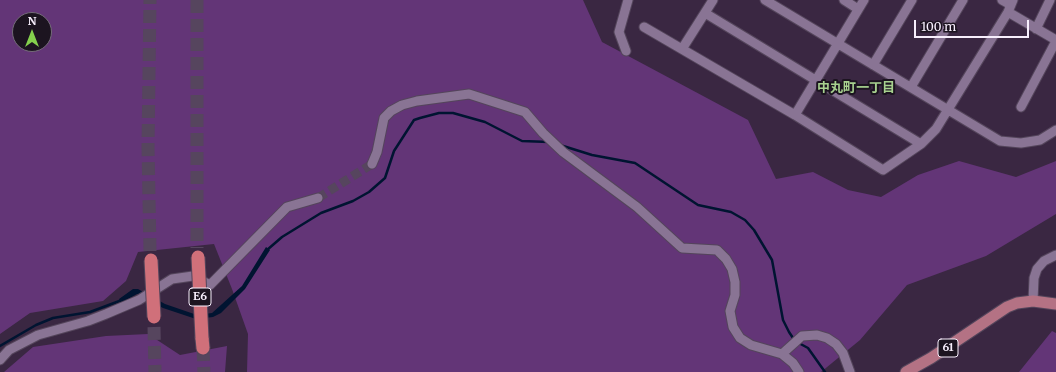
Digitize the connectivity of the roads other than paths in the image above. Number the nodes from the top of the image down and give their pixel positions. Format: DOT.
graph roads {
  1 [pos="628,0"];
  2 [pos="713,0"];
  3 [pos="766,0"];
  4 [pos="844,0"];
  5 [pos="864,0"];
  6 [pos="912,0"];
  7 [pos="963,0"];
  8 [pos="1002,0"];
  9 [pos="1050,0"];
  10 [pos="1010,6"];
  11 [pos="858,9"];
  12 [pos="705,13"];
  13 [pos="644,27"];
  14 [pos="1036,29"];
  15 [pos="1056,41"];
  16 [pos="838,44"];
  17 [pos="682,49"];
  18 [pos="626,51"];
  19 [pos="873,65"];
  20 [pos="816,80"];
  21 [pos="911,87"];
  22 [pos="1021,107"];
  23 [pos="948,111"];
  24 [pos="795,115"];
  25 [pos="1056,130"];
  26 [pos="921,144"];
  27 [pos="372,164"];
  28 [pos="318,198"];
  29 [pos="198,253"];
  30 [pos="1056,255"];
  31 [pos="151,256"];
  32 [pos="1033,301"];
  33 [pos="1056,304"];
  34 [pos="154,322"];
  35 [pos="202,343"];
  36 [pos="782,354"];
  37 [pos="0,360"];
  38 [pos="799,372"];
  39 [pos="850,372"];
  40 [pos="906,372"];
  1 -- 18 [label="street"];
  2 -- 12 [label="street"];
  3 -- 16 [label="street"];
  4 -- 11 [label="street"];
  5 -- 11 [label="street"];
  6 -- 19 [label="street"];
  7 -- 21 [label="street"];
  8 -- 10 [label="street"];
  9 -- 14 [label="street"];
  10 -- 14 [label="street"];
  10 -- 23 [label="street"];
  11 -- 16 [label="street"];
  12 -- 17 [label="street"];
  12 -- 20 [label="street"];
  13 -- 17 [label="street"];
  14 -- 15 [label="street"];
  15 -- 22 [label="street"];
  16 -- 19 [label="street"];
  16 -- 20 [label="street"];
  17 -- 24 [label="street"];
  19 -- 21 [label="street"];
  20 -- 24 [label="street"];
  20 -- 26 [label="street"];
  21 -- 23 [label="street"];
  23 -- 25 [label="street"];
  23 -- 26 [label="street"];
  24 -- 26 [label="street"];
  27 -- 36 [label="street"];
  28 -- 37 [label="street"];
  29 -- 35 [label="highway, E6, bridge"];
  30 -- 32 [label="street"];
  31 -- 34 [label="highway, bridge"];
  32 -- 33 [label="main road, 61"];
  32 -- 40 [label="main road, 61"];
  36 -- 38 [label="street"];
  36 -- 39 [label="street"];
}
